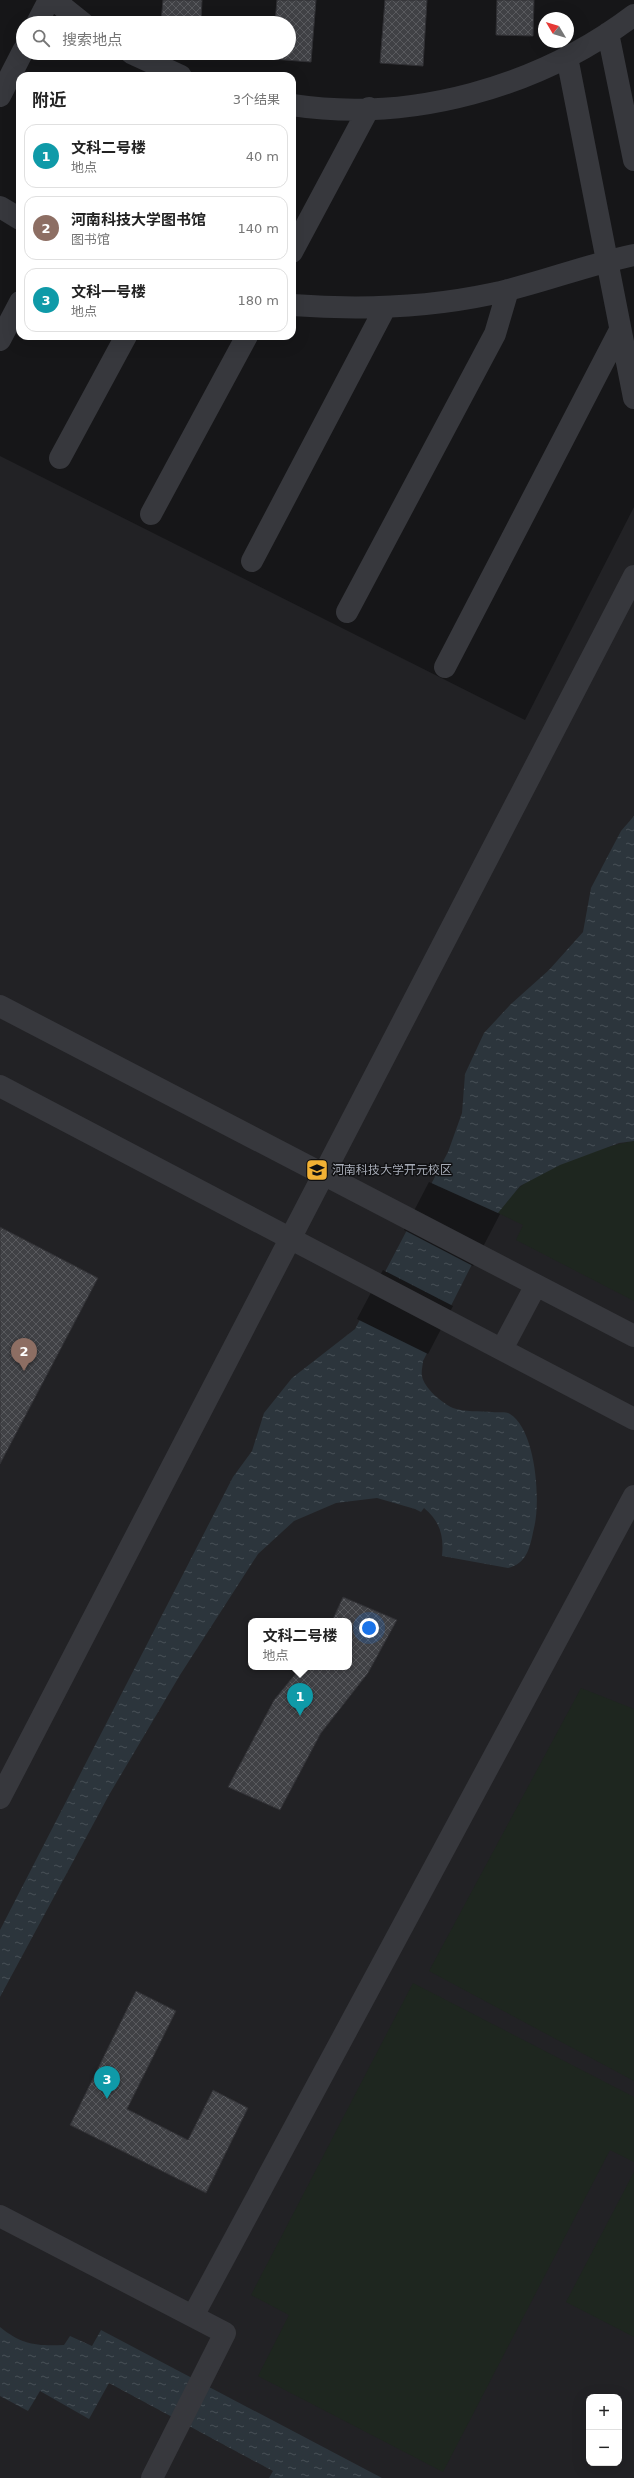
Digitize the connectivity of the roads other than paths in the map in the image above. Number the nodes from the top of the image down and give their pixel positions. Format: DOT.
graph roads {
  1 [pos="49,0"];
  2 [pos="54,0"];
  3 [pos="634,15"];
  4 [pos="41,16"];
  5 [pos="74,16"];
  6 [pos="608,33"];
  7 [pos="567,57"];
  8 [pos="18,60"];
  9 [pos="138,63"];
  10 [pos="168,72"];
  11 [pos="0,96"];
  12 [pos="296,105"];
  13 [pos="369,108"];
  14 [pos="634,160"];
  15 [pos="0,207"];
  16 [pos="16,217"];
  17 [pos="296,245"];
  18 [pos="634,256"];
  19 [pos="606,261"];
  20 [pos="508,290"];
  21 [pos="296,306"];
  22 [pos="385,308"];
  23 [pos="16,310"];
  24 [pos="620,330"];
  25 [pos="0,340"];
  26 [pos="124,340"];
  27 [pos="245,340"];
  28 [pos="634,398"];
  29 [pos="60,458"];
  30 [pos="151,514"];
  31 [pos="252,561"];
  32 [pos="634,576"];
  33 [pos="347,612"];
  34 [pos="445,667"];
  35 [pos="0,1006"];
  36 [pos="0,1086"];
  37 [pos="323,1174"];
  38 [pos="290,1238"];
  39 [pos="536,1284"];
  40 [pos="634,1336"];
  41 [pos="502,1349"];
  42 [pos="634,1419"];
  43 [pos="634,1496"];
  44 [pos="0,1798"];
  45 [pos="0,2216"];
  46 [pos="193,2316"];
  47 [pos="152,2478"];
  1 -- 4 [label="street"];
  2 -- 5 [label="street"];
  3 -- 6 [label="street"];
  6 -- 7 [label="street"];
  6 -- 14 [label="street"];
  7 -- 13 [label="street"];
  7 -- 19 [label="street"];
  8 -- 11 [label="street"];
  9 -- 10 [label="street"];
  12 -- 13 [label="street"];
  13 -- 17 [label="street"];
  15 -- 16 [label="street"];
  18 -- 19 [label="street"];
  19 -- 20 [label="street"];
  19 -- 24 [label="street"];
  20 -- 22 [label="street"];
  20 -- 33 [label="street"];
  21 -- 22 [label="street"];
  22 -- 31 [label="street"];
  23 -- 25 [label="street"];
  24 -- 28 [label="street"];
  24 -- 34 [label="street"];
  26 -- 29 [label="street"];
  27 -- 30 [label="street"];
  32 -- 37 [label="street"];
  35 -- 37 [label="street"];
  36 -- 38 [label="street"];
  37 -- 38 [label="street"];
  37 -- 39 [label="street"];
  38 -- 41 [label="street"];
  38 -- 44 [label="street"];
  39 -- 40 [label="street"];
  39 -- 41 [label="street"];
  41 -- 42 [label="street"];
  43 -- 46 [label="street"];
  45 -- 46 [label="street"];
  46 -- 47 [label="street"];
}
